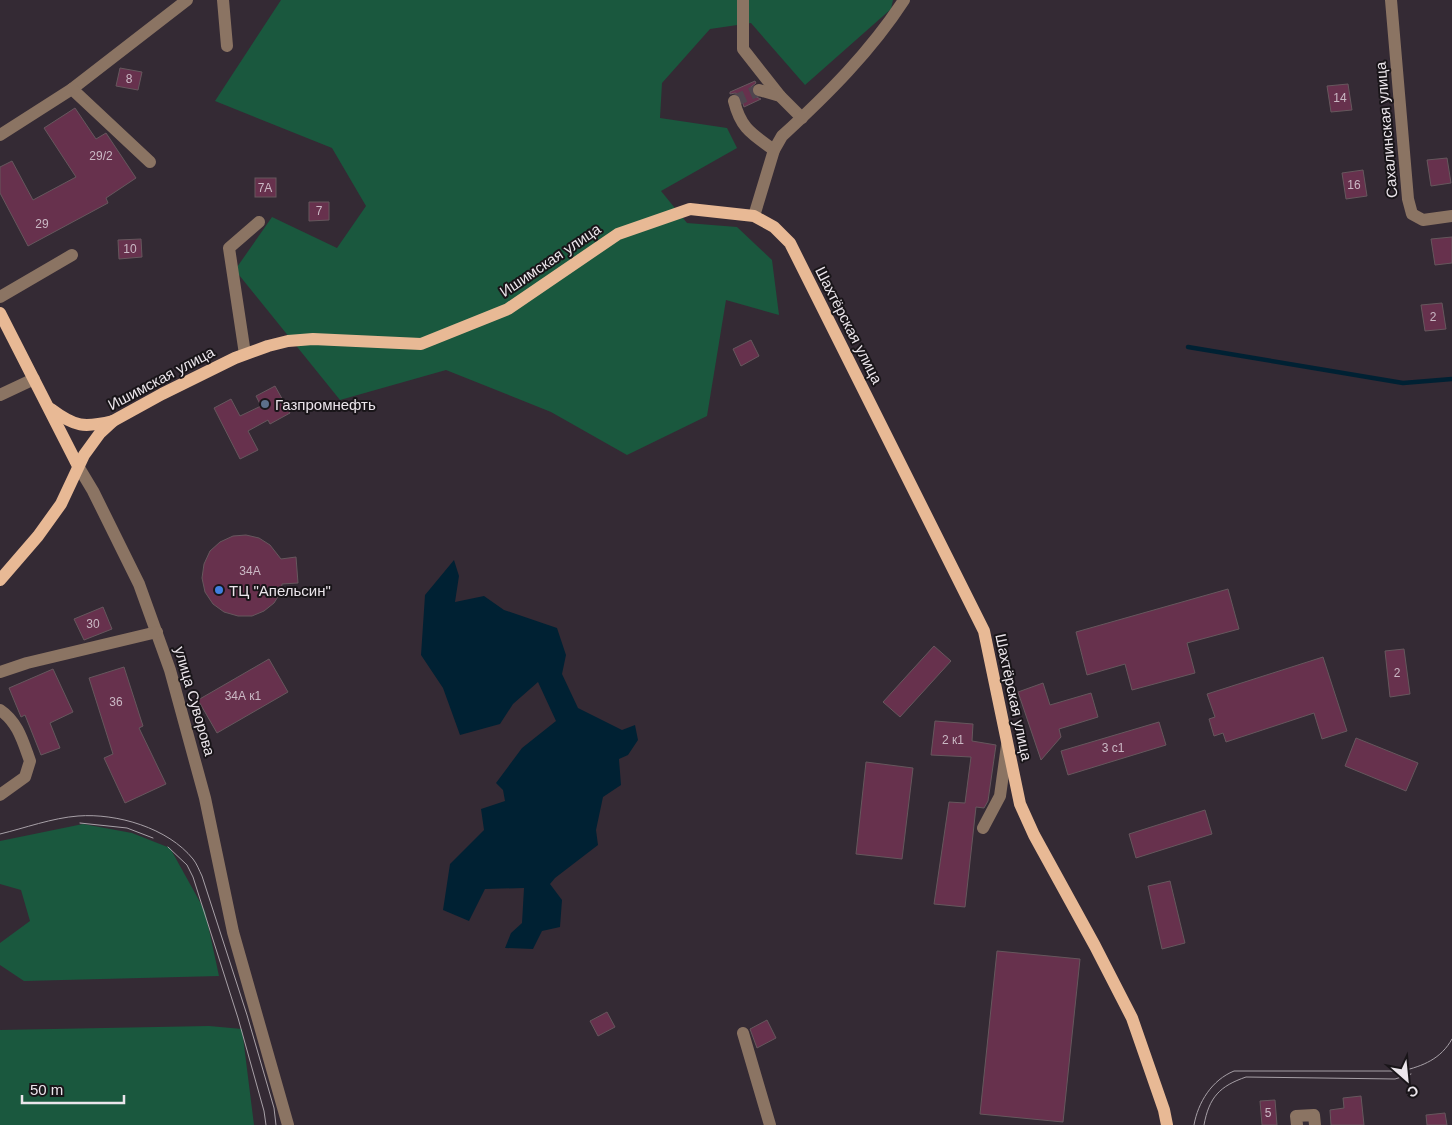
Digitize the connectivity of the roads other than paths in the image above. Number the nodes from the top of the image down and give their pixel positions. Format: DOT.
graph roads {
  1 [pos="187,0"];
  2 [pos="223,0"];
  3 [pos="743,0"];
  4 [pos="904,0"];
  5 [pos="1391,0"];
  6 [pos="227,46"];
  7 [pos="72,89"];
  8 [pos="759,90"];
  9 [pos="780,96"];
  10 [pos="734,101"];
  11 [pos="802,118"];
  12 [pos="0,135"];
  13 [pos="774,150"];
  14 [pos="150,162"];
  15 [pos="754,216"];
  16 [pos="1452,216"];
  17 [pos="259,222"];
  18 [pos="72,255"];
  19 [pos="0,297"];
  20 [pos="0,313"];
  21 [pos="245,354"];
  22 [pos="34,379"];
  23 [pos="0,395"];
  24 [pos="48,407"];
  25 [pos="113,422"];
  26 [pos="78,466"];
  27 [pos="0,580"];
  28 [pos="157,632"];
  29 [pos="0,672"];
  30 [pos="0,710"];
  31 [pos="1008,743"];
  32 [pos="0,795"];
  33 [pos="983,828"];
  34 [pos="743,1033"];
  35 [pos="288,1125"];
  36 [pos="770,1125"];
  37 [pos="1167,1125"];
  38 [pos="1297,1125"];
  39 [pos="1315,1125"];
  1 -- 7 [label="street"];
  2 -- 6 [label="street"];
  3 -- 9 [label="street"];
  4 -- 11 [label="street"];
  5 -- 16 [label="street, Сахалинская улица"];
  7 -- 12 [label="street"];
  7 -- 14 [label="street"];
  8 -- 9 [label="street"];
  9 -- 11 [label="street"];
  10 -- 13 [label="street"];
  11 -- 13 [label="street"];
  13 -- 15 [label="street"];
  15 -- 21 [label="main road, Ишимская улица"];
  15 -- 31 [label="main road, Шахтёрская улица"];
  17 -- 21 [label="street"];
  18 -- 19 [label="street"];
  20 -- 22 [label="main road, улица Суворова"];
  21 -- 25 [label="main road, Ишимская улица"];
  22 -- 23 [label="street"];
  22 -- 24 [label="main road, улица Суворова"];
  24 -- 25 [label="main road"];
  24 -- 26 [label="main road, улица Суворова"];
  25 -- 26 [label="main road, Ишимская улица"];
  26 -- 27 [label="main road, Ишимская улица"];
  26 -- 28 [label="street, улица Суворова"];
  28 -- 29 [label="street"];
  28 -- 35 [label="street, улица Суворова"];
  30 -- 32 [label="street"];
  31 -- 33 [label="street"];
  31 -- 37 [label="main road, Шахтёрская улица"];
  34 -- 36 [label="street"];
  38 -- 39 [label="street"];
}
